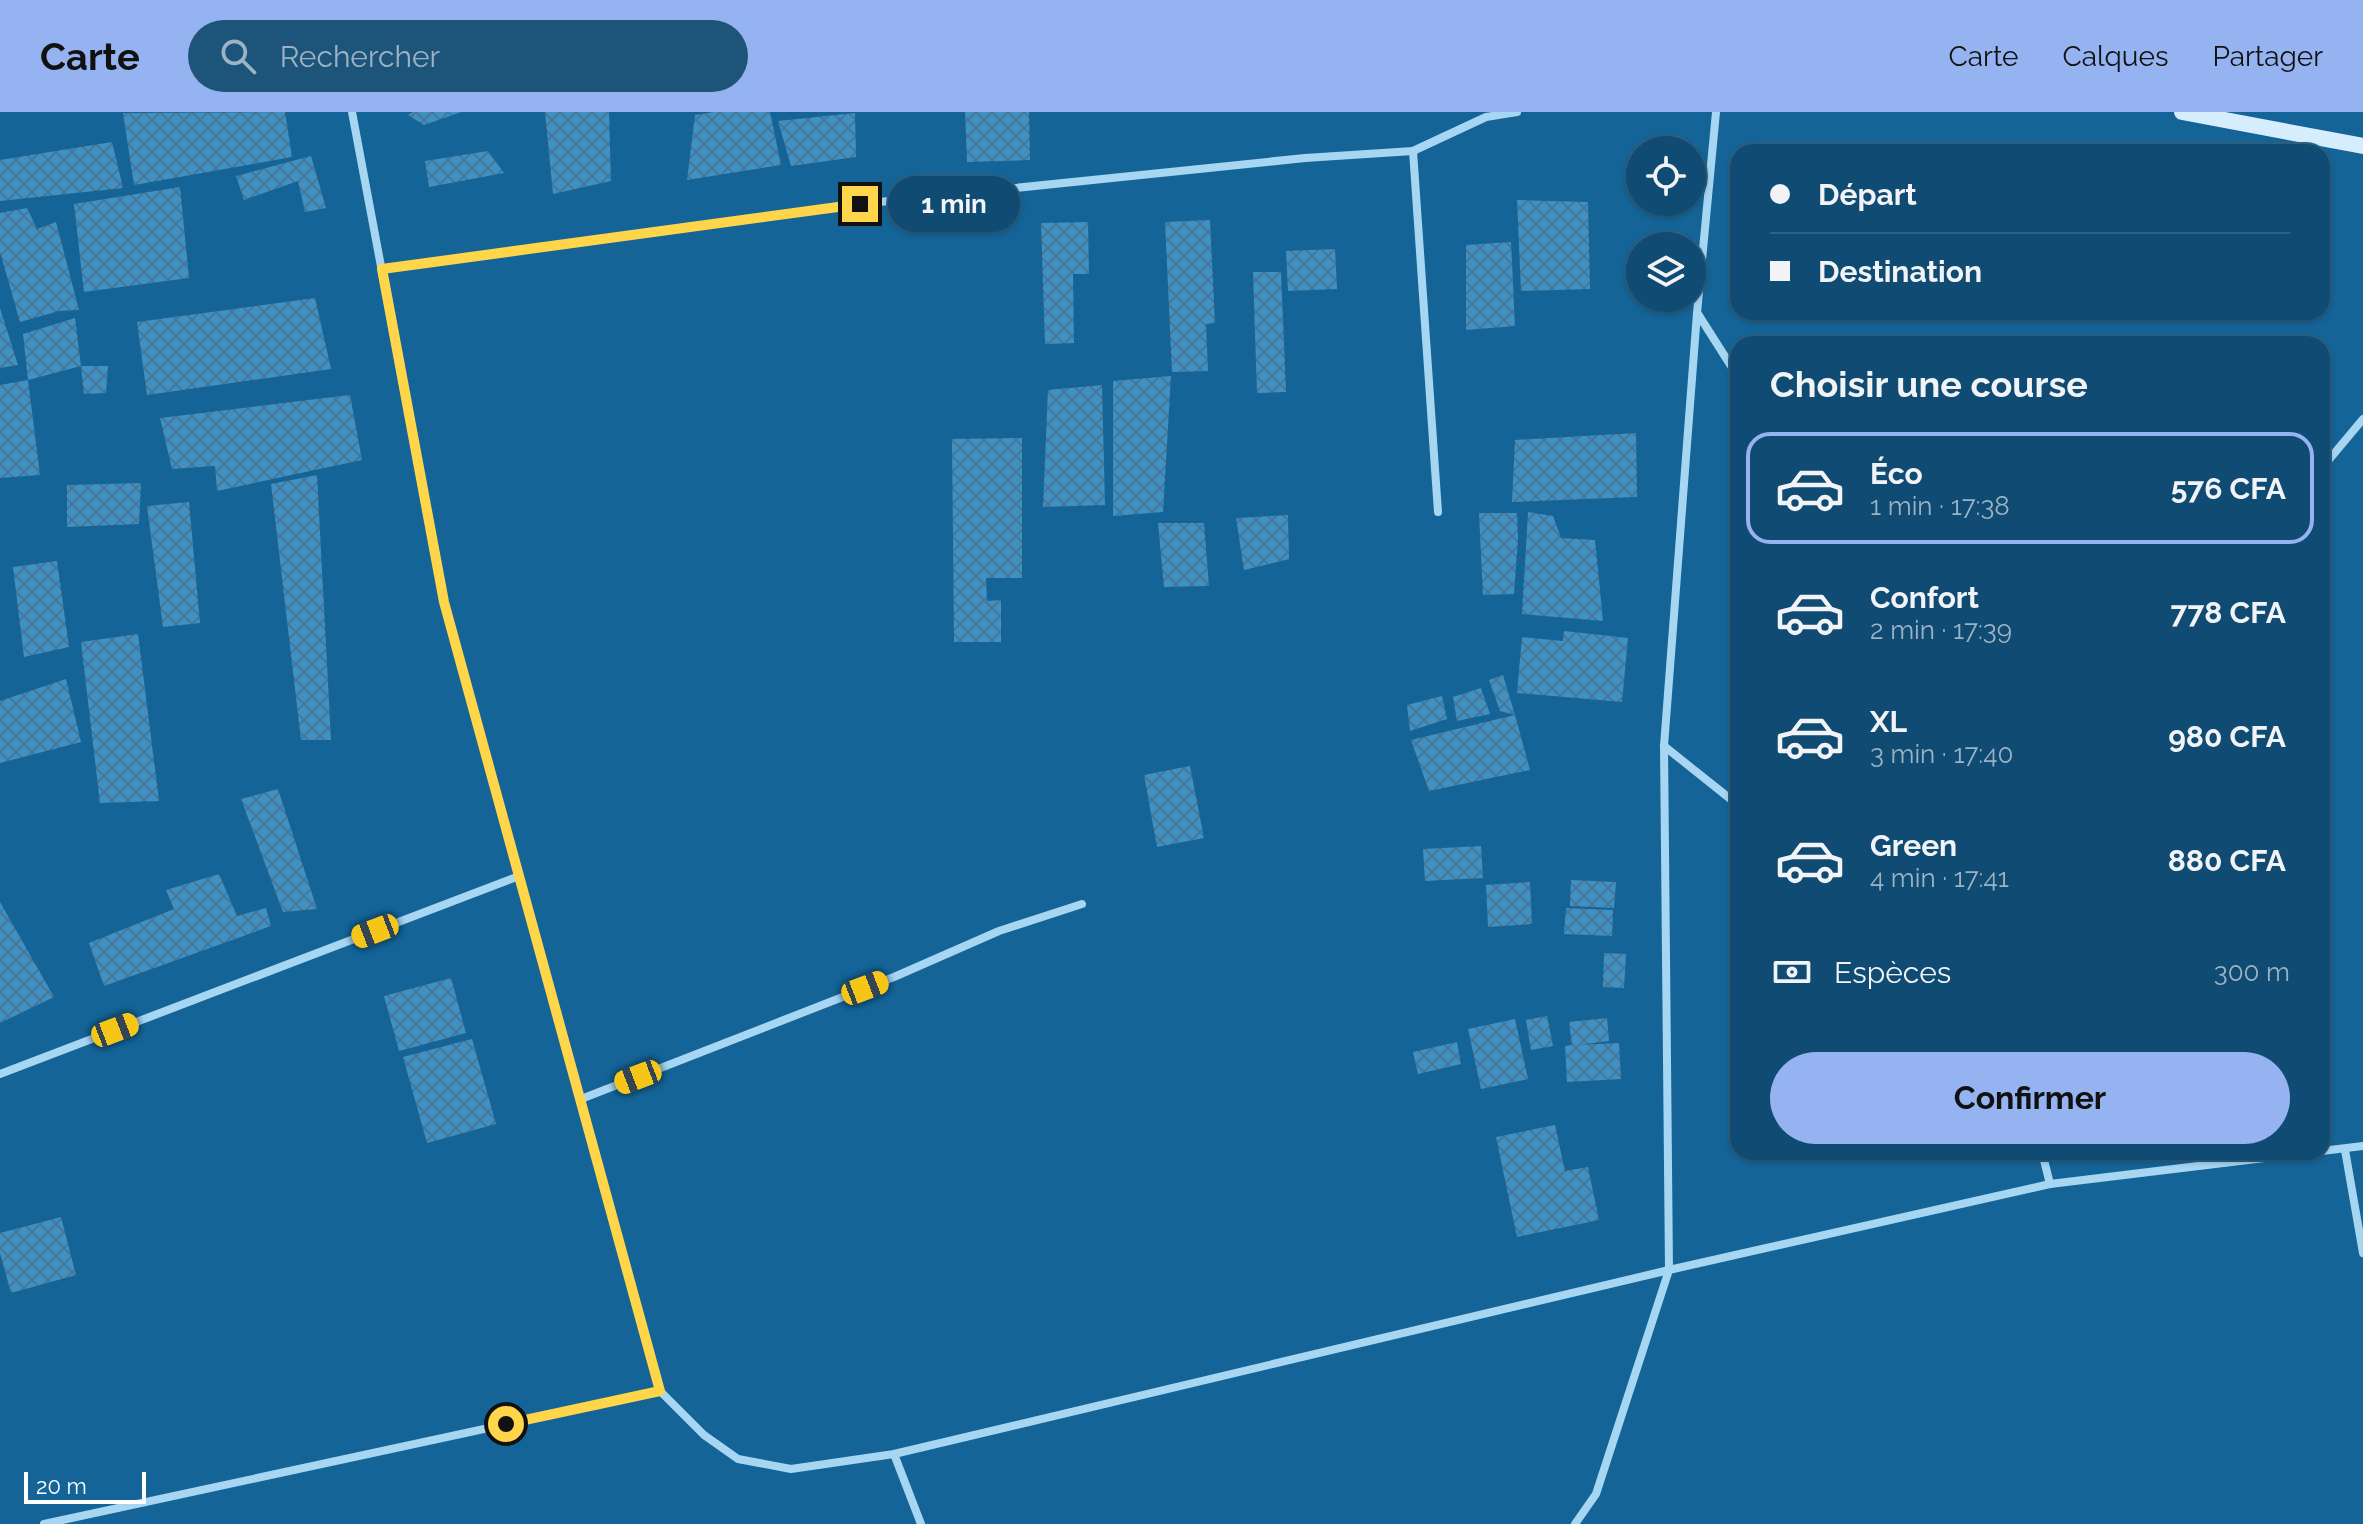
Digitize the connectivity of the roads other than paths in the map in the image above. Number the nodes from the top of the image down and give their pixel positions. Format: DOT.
graph roads {
  1 [pos="352,112"];
  2 [pos="1517,112"];
  3 [pos="1716,112"];
  4 [pos="2182,112"];
  5 [pos="2363,146"];
  6 [pos="1413,151"];
  7 [pos="382,269"];
  8 [pos="1697,313"];
  9 [pos="1730,365"];
  10 [pos="2363,419"];
  11 [pos="2330,458"];
  12 [pos="1438,512"];
  13 [pos="1664,746"];
  14 [pos="1730,799"];
  15 [pos="519,876"];
  16 [pos="1082,904"];
  17 [pos="0,1074"];
  18 [pos="581,1099"];
  19 [pos="2363,1146"];
  20 [pos="2345,1150"];
  21 [pos="2330,1152"];
  22 [pos="2044,1160"];
  23 [pos="2258,1160"];
  24 [pos="2050,1184"];
  25 [pos="2363,1253"];
  26 [pos="1669,1270"];
  27 [pos="660,1391"];
  28 [pos="894,1454"];
  29 [pos="44,1524"];
  30 [pos="921,1524"];
  31 [pos="1575,1524"];
  1 -- 7 [label="street"];
  2 -- 6 [label="street"];
  3 -- 8 [label="street"];
  4 -- 5 [label="street"];
  6 -- 7 [label="street"];
  6 -- 12 [label="street"];
  7 -- 15 [label="street"];
  8 -- 9 [label="street"];
  8 -- 13 [label="street"];
  10 -- 11 [label="street"];
  13 -- 14 [label="street"];
  13 -- 26 [label="street"];
  15 -- 17 [label="street"];
  15 -- 18 [label="street"];
  16 -- 18 [label="street"];
  18 -- 27 [label="street"];
  19 -- 20 [label="street"];
  20 -- 21 [label="street"];
  20 -- 25 [label="street"];
  22 -- 24 [label="street"];
  23 -- 24 [label="street"];
  24 -- 26 [label="street"];
  26 -- 28 [label="street"];
  26 -- 31 [label="street"];
  27 -- 28 [label="street"];
  27 -- 29 [label="street"];
  28 -- 30 [label="street"];
}
